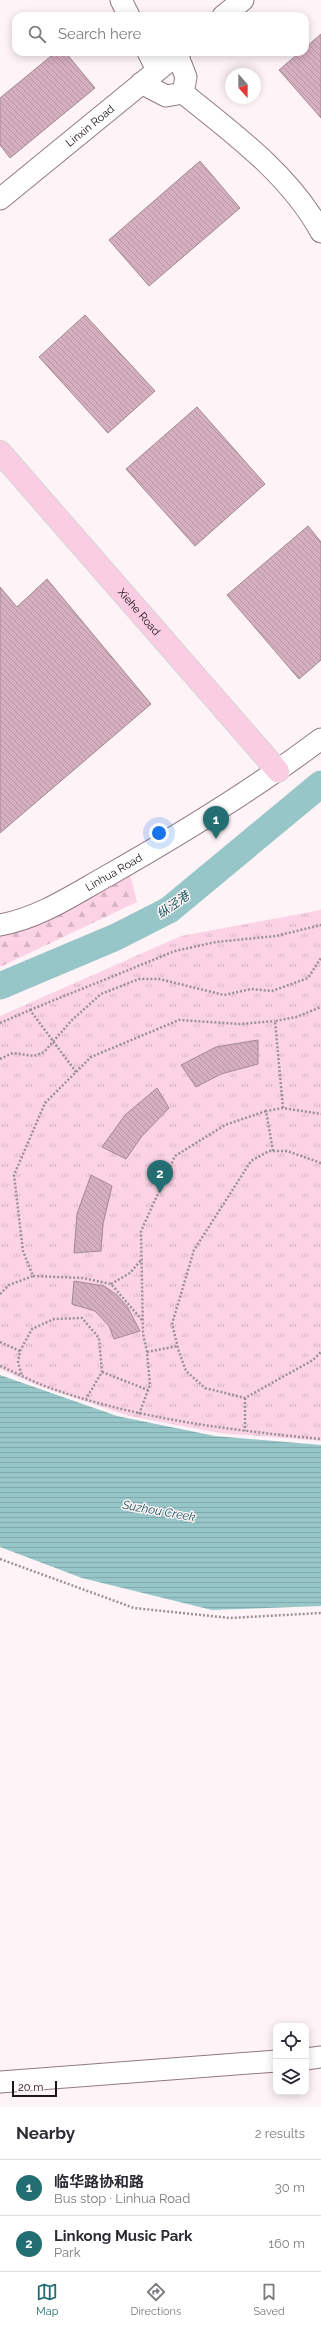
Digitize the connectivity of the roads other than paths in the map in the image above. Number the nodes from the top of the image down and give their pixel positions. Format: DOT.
graph roads {
  1 [pos="121,0"];
  2 [pos="243,0"];
  3 [pos="127,12"];
  4 [pos="228,12"];
  5 [pos="148,56"];
  6 [pos="174,56"];
  7 [pos="179,56"];
  8 [pos="149,77"];
  9 [pos="183,94"];
  10 [pos="0,199"];
  11 [pos="321,232"];
  12 [pos="0,452"];
  13 [pos="321,739"];
  14 [pos="278,771"];
  15 [pos="0,925"];
  16 [pos="321,2058"];
  17 [pos="309,2059"];
  18 [pos="273,2061"];
  19 [pos="0,2082"];
  1 -- 3 [label="street"];
  2 -- 4 [label="street"];
  5 -- 8 [label="street"];
  6 -- 8 [label="street, Linxin Road"];
  7 -- 9 [label="street"];
  8 -- 9 [label="street"];
  8 -- 10 [label="street, Linxin Road"];
  9 -- 11 [label="street"];
  12 -- 14 [label="main road, Xiehe Road"];
  13 -- 14 [label="street, Linhua Road"];
  14 -- 15 [label="street, Linhua Road"];
  16 -- 17 [label="street"];
  18 -- 19 [label="street"];
}
